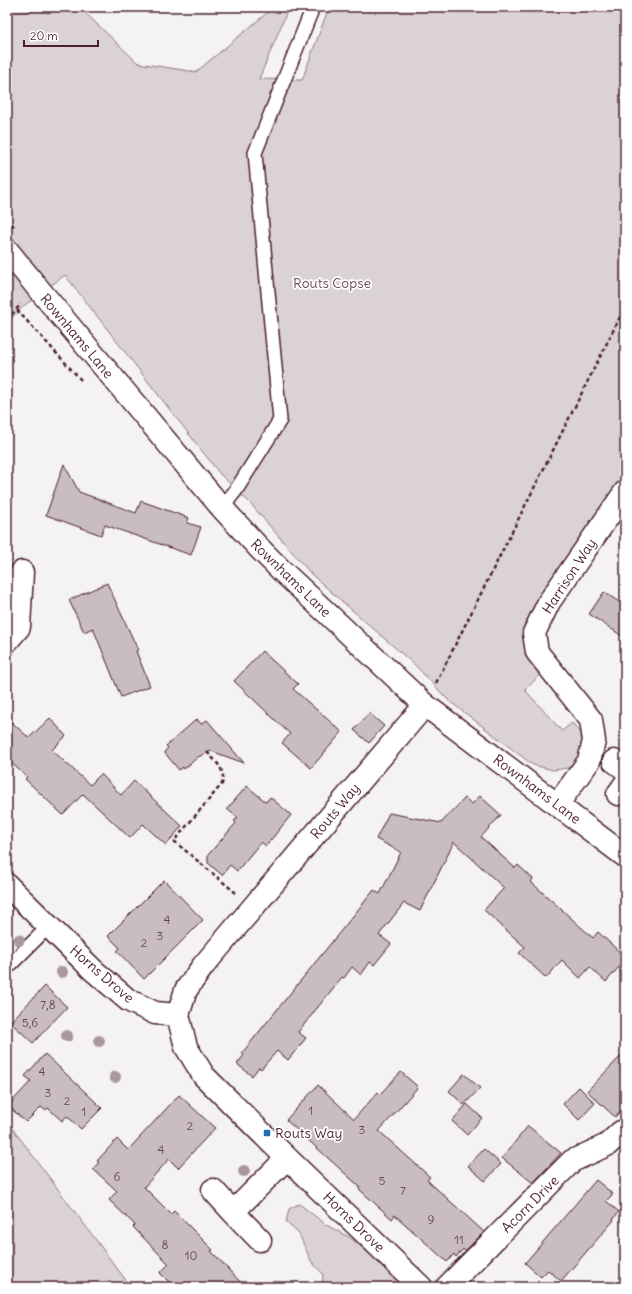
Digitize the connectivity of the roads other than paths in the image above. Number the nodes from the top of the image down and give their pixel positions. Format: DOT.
graph roads {
  1 [pos="313,7"];
  2 [pos="7,250"];
  3 [pos="625,492"];
  4 [pos="222,508"];
  5 [pos="22,572"];
  6 [pos="7,641"];
  7 [pos="425,705"];
  8 [pos="558,805"];
  9 [pos="625,856"];
  10 [pos="7,885"];
  11 [pos="49,926"];
  12 [pos="7,968"];
  13 [pos="178,1015"];
  14 [pos="621,1132"];
  15 [pos="287,1158"];
  16 [pos="213,1190"];
  17 [pos="233,1212"];
  18 [pos="260,1240"];
  19 [pos="421,1287"];
  20 [pos="447,1287"];
  1 -- 4 [label="lane"];
  2 -- 4 [label="street, Rownhams Lane"];
  3 -- 8 [label="street, Harrison Way"];
  4 -- 7 [label="street, Rownhams Lane"];
  5 -- 6 [label="street"];
  7 -- 8 [label="street, Rownhams Lane"];
  7 -- 13 [label="street, Routs Way"];
  8 -- 9 [label="street, Rownhams Lane"];
  10 -- 11 [label="street, Horns Drove"];
  11 -- 12 [label="lane"];
  11 -- 13 [label="street, Horns Drove"];
  13 -- 15 [label="street, Horns Drove"];
  14 -- 20 [label="street, Acorn Drive"];
  15 -- 17 [label="street"];
  15 -- 19 [label="street, Horns Drove"];
  16 -- 17 [label="street"];
  17 -- 18 [label="street"];
}
